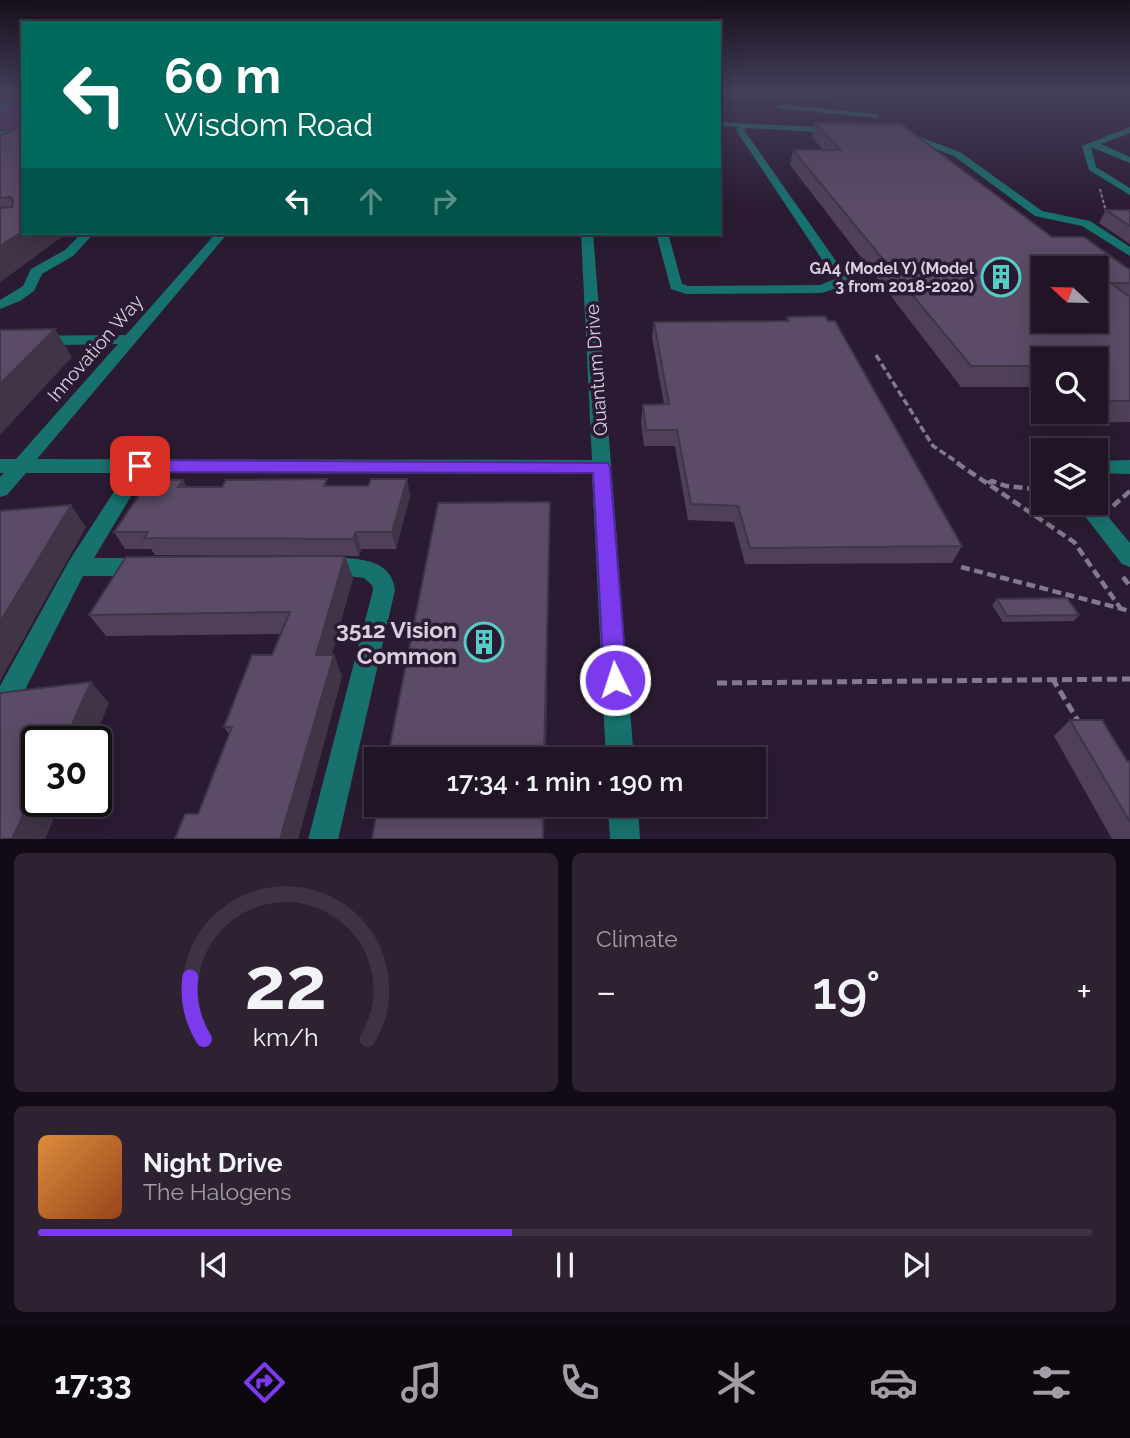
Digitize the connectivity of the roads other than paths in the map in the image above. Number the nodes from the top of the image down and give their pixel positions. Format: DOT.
graph roads {
  1 [pos="740,130"];
  2 [pos="887,130"];
  3 [pos="1130,130"];
  4 [pos="21,132"];
  5 [pos="0,134"];
  6 [pos="21,140"];
  7 [pos="1092,143"];
  8 [pos="11,145"];
  9 [pos="1130,160"];
  10 [pos="1130,192"];
  11 [pos="86,235"];
  12 [pos="220,235"];
  13 [pos="587,235"];
  14 [pos="663,235"];
  15 [pos="1130,252"];
  16 [pos="0,305"];
  17 [pos="131,339"];
  18 [pos="0,341"];
  19 [pos="21,465"];
  20 [pos="0,466"];
  21 [pos="140,466"];
  22 [pos="602,467"];
  23 [pos="1108,467"];
  24 [pos="1130,467"];
  25 [pos="0,490"];
  26 [pos="1095,515"];
  27 [pos="1130,558"];
  28 [pos="307,566"];
  29 [pos="77,567"];
  30 [pos="159,567"];
  31 [pos="0,712"];
  32 [pos="619,747"];
  33 [pos="624,817"];
  34 [pos="323,839"];
  35 [pos="625,839"];
  1 -- 14 [label="street"];
  2 -- 15 [label="street"];
  3 -- 7 [label="street"];
  4 -- 5 [label="street"];
  6 -- 8 [label="street"];
  7 -- 9 [label="street"];
  7 -- 10 [label="street"];
  11 -- 16 [label="street"];
  12 -- 17 [label="street, Innovation Way"];
  13 -- 22 [label="street, Quantum Drive"];
  17 -- 18 [label="street"];
  17 -- 19 [label="street, Innovation Way"];
  19 -- 20 [label="street"];
  19 -- 21 [label="street"];
  19 -- 25 [label="street, Innovation Way"];
  21 -- 22 [label="street"];
  21 -- 29 [label="street"];
  22 -- 32 [label="street, Quantum Drive"];
  23 -- 24 [label="street"];
  26 -- 27 [label="street"];
  28 -- 34 [label="street"];
  29 -- 30 [label="street"];
  29 -- 31 [label="street"];
  33 -- 35 [label="street"];
}
